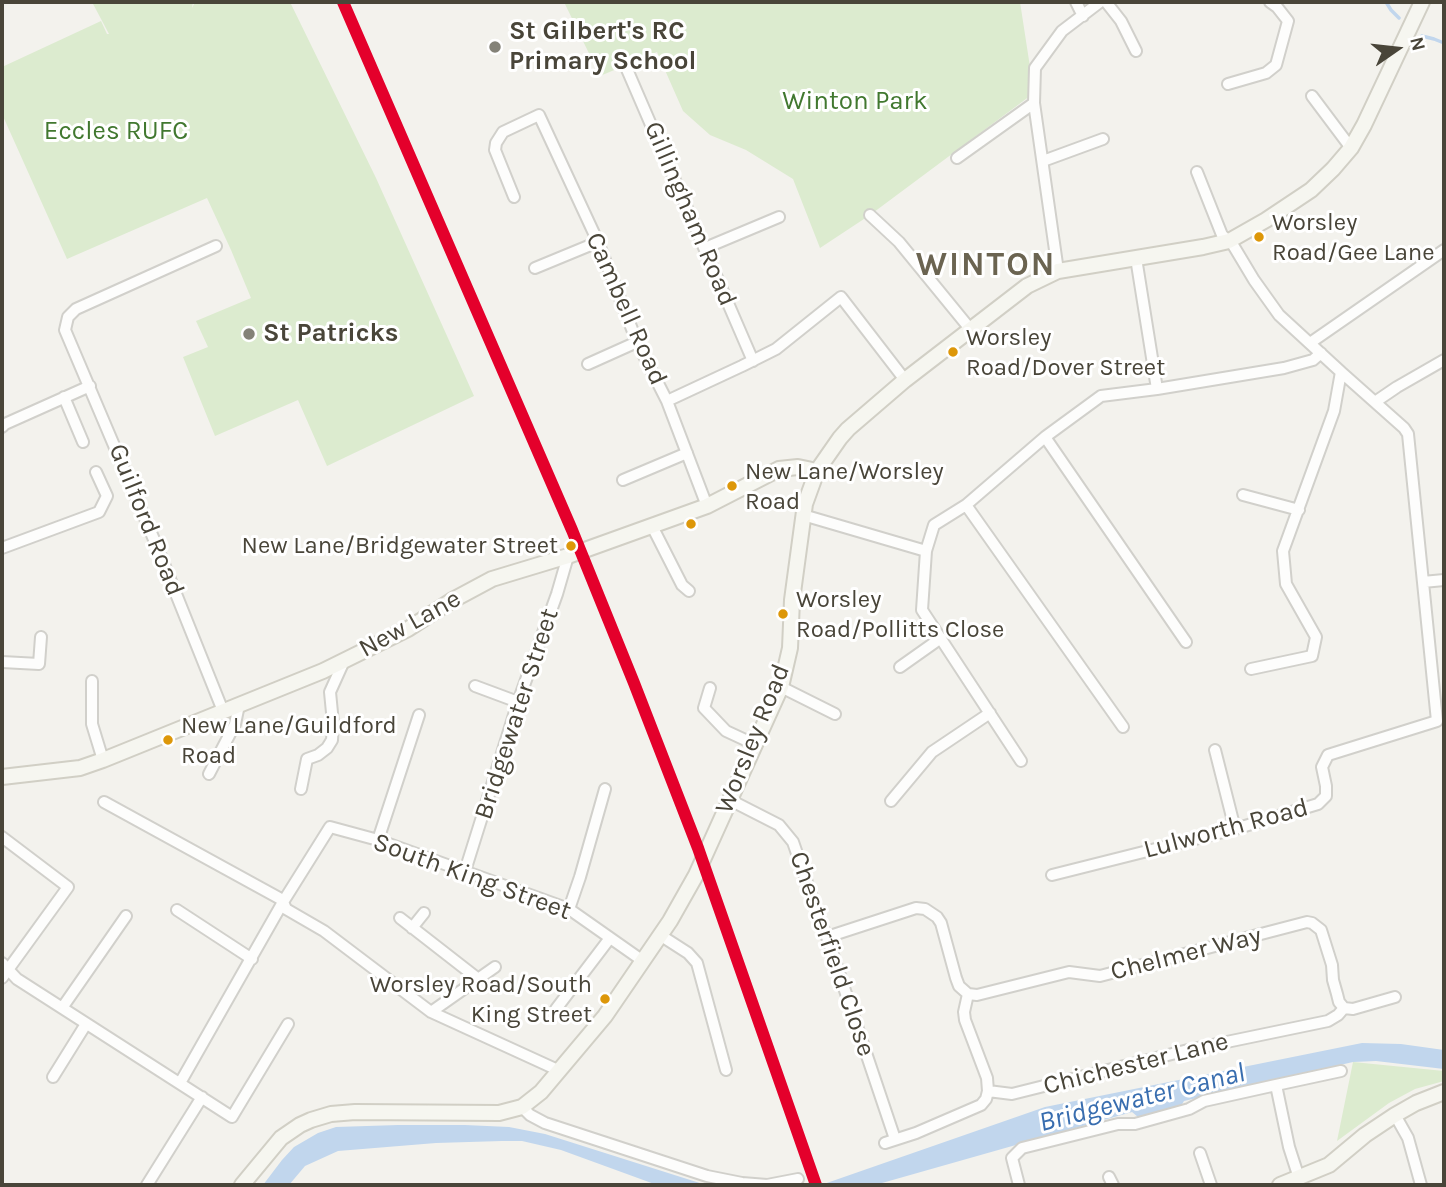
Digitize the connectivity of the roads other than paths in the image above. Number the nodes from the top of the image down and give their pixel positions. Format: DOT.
graph roads {
  1 [pos="1076,2"];
  2 [pos="1100,2"];
  3 [pos="1106,2"];
  4 [pos="1270,2"];
  5 [pos="1422,2"];
  6 [pos="1083,16"];
  7 [pos="1136,51"];
  8 [pos="626,67"];
  9 [pos="1228,84"];
  10 [pos="1312,96"];
  11 [pos="1034,103"];
  12 [pos="1103,139"];
  13 [pos="1351,148"];
  14 [pos="957,158"];
  15 [pos="1043,161"];
  16 [pos="1197,172"];
  17 [pos="514,197"];
  18 [pos="870,215"];
  19 [pos="779,217"];
  20 [pos="1229,241"];
  21 [pos="598,242"];
  22 [pos="216,246"];
  23 [pos="705,248"];
  24 [pos="1444,250"];
  25 [pos="1136,258"];
  26 [pos="535,268"];
  27 [pos="1058,271"];
  28 [pos="971,330"];
  29 [pos="637,342"];
  30 [pos="1310,343"];
  31 [pos="1321,353"];
  32 [pos="1444,360"];
  33 [pos="752,361"];
  34 [pos="588,364"];
  35 [pos="1341,372"];
  36 [pos="905,380"];
  37 [pos="90,386"];
  38 [pos="1157,389"];
  39 [pos="64,397"];
  40 [pos="667,401"];
  41 [pos="1375,402"];
  42 [pos="2,427"];
  43 [pos="1045,437"];
  44 [pos="83,442"];
  45 [pos="687,453"];
  46 [pos="817,471"];
  47 [pos="96,472"];
  48 [pos="623,480"];
  49 [pos="1243,495"];
  50 [pos="966,505"];
  51 [pos="707,506"];
  52 [pos="1298,510"];
  53 [pos="803,515"];
  54 [pos="652,526"];
  55 [pos="2,548"];
  56 [pos="926,551"];
  57 [pos="568,556"];
  58 [pos="1444,580"];
  59 [pos="1423,582"];
  60 [pos="689,591"];
  61 [pos="41,637"];
  62 [pos="941,638"];
  63 [pos="1186,642"];
  64 [pos="344,661"];
  65 [pos="2,662"];
  66 [pos="900,667"];
  67 [pos="1251,669"];
  68 [pos="1438,675"];
  69 [pos="92,681"];
  70 [pos="475,686"];
  71 [pos="781,687"];
  72 [pos="710,688"];
  73 [pos="519,702"];
  74 [pos="239,705"];
  75 [pos="223,711"];
  76 [pos="990,713"];
  77 [pos="419,715"];
  78 [pos="835,715"];
  79 [pos="1123,727"];
  80 [pos="754,744"];
  81 [pos="1215,750"];
  82 [pos="103,760"];
  83 [pos="1021,761"];
  84 [pos="209,774"];
  85 [pos="2,777"];
  86 [pos="301,789"];
  87 [pos="606,789"];
  88 [pos="730,800"];
  89 [pos="891,801"];
  90 [pos="104,802"];
  91 [pos="1235,828"];
  92 [pos="2,837"];
  93 [pos="378,840"];
  94 [pos="465,871"];
  95 [pos="1052,875"];
  96 [pos="283,902"];
  97 [pos="569,909"];
  98 [pos="177,911"];
  99 [pos="424,914"];
  100 [pos="126,916"];
  101 [pos="400,918"];
  102 [pos="412,928"];
  103 [pos="660,935"];
  104 [pos="827,937"];
  105 [pos="610,938"];
  106 [pos="252,959"];
  107 [pos="643,961"];
  108 [pos="495,967"];
  109 [pos="4,970"];
  110 [pos="477,978"];
  111 [pos="968,994"];
  112 [pos="1395,997"];
  113 [pos="62,1008"];
  114 [pos="1344,1008"];
  115 [pos="556,1009"];
  116 [pos="431,1012"];
  117 [pos="86,1024"];
  118 [pos="288,1024"];
  119 [pos="726,1070"];
  120 [pos="560,1071"];
  121 [pos="1341,1071"];
  122 [pos="53,1077"];
  123 [pos="180,1083"];
  124 [pos="1276,1085"];
  125 [pos="988,1091"];
  126 [pos="1444,1091"];
  127 [pos="202,1097"];
  128 [pos="522,1107"];
  129 [pos="1395,1115"];
  130 [pos="1199,1153"];
  131 [pos="1299,1178"];
  132 [pos="798,1179"];
  133 [pos="148,1185"];
  134 [pos="242,1185"];
  135 [pos="1019,1185"];
  136 [pos="1211,1185"];
  137 [pos="1280,1185"];
  138 [pos="1421,1185"];
  1 -- 6 [label="street"];
  2 -- 6 [label="street"];
  3 -- 7 [label="street"];
  4 -- 9 [label="street"];
  5 -- 13 [label="main road, Worsley Road"];
  6 -- 11 [label="street"];
  8 -- 23 [label="street, Gillingham Road"];
  10 -- 13 [label="street"];
  11 -- 14 [label="street"];
  11 -- 15 [label="street"];
  12 -- 15 [label="street"];
  13 -- 20 [label="main road, Worsley Road"];
  15 -- 27 [label="street"];
  16 -- 20 [label="street"];
  17 -- 21 [label="street, Cambell Road"];
  18 -- 28 [label="street"];
  19 -- 23 [label="street"];
  20 -- 25 [label="main road, Worsley Road"];
  20 -- 30 [label="street"];
  21 -- 26 [label="street"];
  21 -- 29 [label="street, Cambell Road"];
  22 -- 37 [label="street, Guilford Road"];
  23 -- 33 [label="street, Gillingham Road"];
  24 -- 30 [label="street"];
  25 -- 27 [label="main road, Worsley Road"];
  25 -- 38 [label="street"];
  27 -- 28 [label="main road, Worsley Road"];
  28 -- 36 [label="main road, Worsley Road"];
  29 -- 34 [label="street"];
  29 -- 40 [label="street, Cambell Road"];
  30 -- 31 [label="street"];
  31 -- 35 [label="street"];
  31 -- 38 [label="street"];
  32 -- 41 [label="street"];
  33 -- 36 [label="street"];
  33 -- 40 [label="street"];
  35 -- 41 [label="street"];
  35 -- 52 [label="street"];
  36 -- 46 [label="main road, Worsley Road"];
  37 -- 39 [label="street"];
  37 -- 75 [label="street, Guilford Road"];
  38 -- 43 [label="street"];
  39 -- 42 [label="street"];
  39 -- 44 [label="street"];
  40 -- 45 [label="street, Cambell Road"];
  41 -- 59 [label="street"];
  43 -- 50 [label="street"];
  43 -- 63 [label="street"];
  45 -- 48 [label="street"];
  45 -- 51 [label="street, Cambell Road"];
  46 -- 51 [label="main road, New Lane"];
  46 -- 53 [label="main road, Worsley Road"];
  47 -- 55 [label="street"];
  49 -- 52 [label="street"];
  50 -- 56 [label="street"];
  50 -- 79 [label="street"];
  51 -- 54 [label="main road, New Lane"];
  52 -- 67 [label="street"];
  53 -- 56 [label="street"];
  53 -- 71 [label="main road, Worsley Road"];
  54 -- 57 [label="main road, New Lane"];
  54 -- 60 [label="street"];
  56 -- 62 [label="street"];
  57 -- 64 [label="main road, New Lane"];
  57 -- 73 [label="street, Bridgewater Street"];
  58 -- 59 [label="street"];
  59 -- 68 [label="street"];
  61 -- 65 [label="street"];
  62 -- 66 [label="street"];
  62 -- 76 [label="street"];
  64 -- 74 [label="main road, New Lane"];
  64 -- 86 [label="street"];
  68 -- 91 [label="street, Lulworth Road"];
  69 -- 82 [label="street"];
  70 -- 73 [label="street"];
  71 -- 78 [label="street"];
  71 -- 80 [label="main road, Worsley Road"];
  72 -- 80 [label="street"];
  73 -- 94 [label="street, Bridgewater Street"];
  74 -- 75 [label="main road, New Lane"];
  74 -- 84 [label="street"];
  75 -- 82 [label="main road, New Lane"];
  76 -- 83 [label="street"];
  76 -- 89 [label="street"];
  77 -- 93 [label="street"];
  80 -- 88 [label="main road, Worsley Road"];
  81 -- 91 [label="street"];
  82 -- 85 [label="main road, New Lane"];
  87 -- 97 [label="street"];
  88 -- 103 [label="main road, Worsley Road"];
  88 -- 104 [label="street, Chesterfield Close"];
  90 -- 96 [label="street"];
  91 -- 95 [label="street, Lulworth Road"];
  92 -- 109 [label="street"];
  93 -- 94 [label="street, South King Street"];
  93 -- 96 [label="street, South King Street"];
  94 -- 97 [label="street, South King Street"];
  96 -- 106 [label="street"];
  96 -- 116 [label="street"];
  97 -- 105 [label="street, South King Street"];
  98 -- 106 [label="street"];
  99 -- 102 [label="street"];
  100 -- 113 [label="street"];
  101 -- 102 [label="street"];
  102 -- 110 [label="street"];
  103 -- 107 [label="main road, Worsley Road"];
  103 -- 119 [label="street"];
  104 -- 111 [label="street"];
  104 -- 125 [label="street, Chesterfield Close"];
  105 -- 107 [label="street, South King Street"];
  105 -- 115 [label="street"];
  106 -- 123 [label="street"];
  107 -- 120 [label="main road, Worsley Road"];
  108 -- 110 [label="street"];
  109 -- 113 [label="street"];
  110 -- 116 [label="street"];
  111 -- 114 [label="street, Chelmer Way"];
  111 -- 125 [label="street"];
  112 -- 114 [label="street, Chichester Lane"];
  113 -- 117 [label="street"];
  114 -- 125 [label="street, Chichester Lane"];
  116 -- 120 [label="street"];
  117 -- 122 [label="street"];
  117 -- 123 [label="street"];
  118 -- 127 [label="street"];
  120 -- 128 [label="main road, Worsley Road"];
  121 -- 124 [label="street"];
  123 -- 127 [label="street"];
  124 -- 131 [label="street"];
  124 -- 135 [label="street"];
  126 -- 129 [label="main road"];
  127 -- 133 [label="street"];
  128 -- 132 [label="street"];
  128 -- 134 [label="main road"];
  129 -- 131 [label="main road"];
  129 -- 138 [label="street"];
  130 -- 136 [label="street"];
  131 -- 137 [label="main road"];
}
